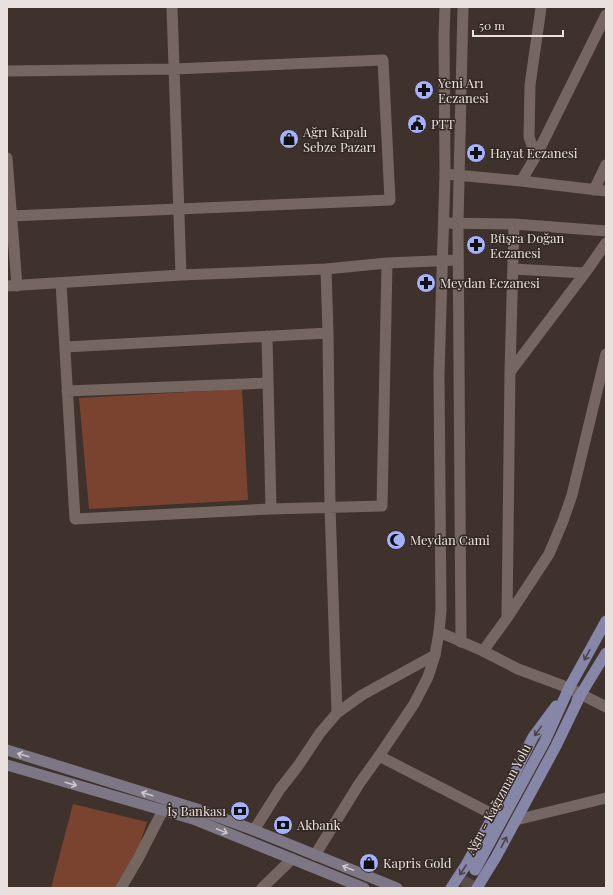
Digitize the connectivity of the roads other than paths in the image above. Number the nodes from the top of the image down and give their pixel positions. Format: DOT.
graph roads {
  1 [pos="172,7"];
  2 [pos="445,7"];
  3 [pos="463,7"];
  4 [pos="541,8"];
  5 [pos="606,15"];
  6 [pos="602,34"];
  7 [pos="174,69"];
  8 [pos="7,71"];
  9 [pos="536,156"];
  10 [pos="7,158"];
  11 [pos="606,164"];
  12 [pos="445,174"];
  13 [pos="459,175"];
  14 [pos="521,181"];
  15 [pos="594,190"];
  16 [pos="606,191"];
  17 [pos="179,209"];
  18 [pos="11,216"];
  19 [pos="444,223"];
  20 [pos="458,223"];
  21 [pos="514,224"];
  22 [pos="606,232"];
  23 [pos="606,243"];
  24 [pos="443,260"];
  25 [pos="458,260"];
  26 [pos="387,263"];
  27 [pos="326,269"];
  28 [pos="513,269"];
  29 [pos="585,273"];
  30 [pos="181,275"];
  31 [pos="61,284"];
  32 [pos="12,286"];
  33 [pos="328,333"];
  34 [pos="267,336"];
  35 [pos="65,347"];
  36 [pos="606,354"];
  37 [pos="510,372"];
  38 [pos="267,383"];
  39 [pos="67,391"];
  40 [pos="330,507"];
  41 [pos="271,509"];
  42 [pos="507,618"];
  43 [pos="606,621"];
  44 [pos="439,632"];
  45 [pos="460,642"];
  46 [pos="483,651"];
  47 [pos="606,653"];
  48 [pos="435,655"];
  49 [pos="569,688"];
  50 [pos="581,694"];
  51 [pos="606,707"];
  52 [pos="337,713"];
  53 [pos="545,741"];
  54 [pos="7,750"];
  55 [pos="379,756"];
  56 [pos="7,765"];
  57 [pos="606,798"];
  58 [pos="163,810"];
  59 [pos="494,815"];
  60 [pos="516,820"];
  61 [pos="254,830"];
  62 [pos="315,855"];
  63 [pos="292,859"];
  64 [pos="475,870"];
  65 [pos="121,888"];
  66 [pos="262,888"];
  67 [pos="364,888"];
  68 [pos="397,888"];
  69 [pos="451,888"];
  70 [pos="477,888"];
  1 -- 7 [label="street"];
  2 -- 12 [label="street"];
  3 -- 13 [label="street"];
  4 -- 9 [label="street"];
  5 -- 6 [label="street"];
  6 -- 9 [label="street"];
  7 -- 8 [label="street"];
  7 -- 17 [label="street"];
  7 -- 17 [label="street"];
  9 -- 14 [label="street"];
  10 -- 18 [label="street"];
  11 -- 15 [label="street"];
  12 -- 13 [label="street"];
  12 -- 19 [label="street"];
  13 -- 14 [label="street"];
  13 -- 20 [label="street"];
  14 -- 15 [label="street"];
  15 -- 16 [label="street"];
  17 -- 18 [label="street"];
  17 -- 30 [label="street"];
  18 -- 32 [label="street"];
  19 -- 20 [label="street"];
  19 -- 24 [label="street"];
  20 -- 21 [label="street"];
  20 -- 25 [label="street"];
  21 -- 22 [label="street"];
  21 -- 28 [label="street"];
  23 -- 29 [label="street"];
  24 -- 25 [label="street"];
  24 -- 26 [label="street"];
  24 -- 44 [label="street"];
  25 -- 45 [label="street"];
  26 -- 27 [label="street"];
  26 -- 40 [label="street"];
  27 -- 30 [label="street"];
  27 -- 33 [label="street"];
  28 -- 29 [label="street"];
  28 -- 37 [label="street"];
  29 -- 37 [label="street"];
  30 -- 31 [label="street"];
  31 -- 32 [label="street"];
  31 -- 35 [label="street"];
  33 -- 34 [label="street"];
  33 -- 40 [label="street"];
  34 -- 35 [label="street"];
  34 -- 38 [label="street"];
  35 -- 39 [label="street"];
  36 -- 42 [label="street"];
  37 -- 42 [label="street"];
  38 -- 39 [label="street"];
  38 -- 41 [label="street"];
  39 -- 41 [label="street"];
  40 -- 41 [label="street"];
  40 -- 52 [label="street"];
  42 -- 46 [label="street"];
  43 -- 49 [label="main road, Ağrı - Kağızman Yolu, one-way"];
  44 -- 45 [label="street"];
  44 -- 48 [label="street"];
  45 -- 46 [label="street"];
  46 -- 49 [label="street"];
  47 -- 50 [label="main road, Ağrı - Kağızman Yolu"];
  48 -- 52 [label="street"];
  48 -- 55 [label="street"];
  49 -- 50 [label="street"];
  49 -- 53 [label="main road, Ağrı - Kağızman Yolu"];
  49 -- 59 [label="main road, one-way"];
  50 -- 51 [label="street"];
  50 -- 53 [label="main road, Ağrı - Kağızman Yolu"];
  50 -- 60 [label="main road"];
  52 -- 61 [label="street"];
  53 -- 64 [label="main road, Ağrı - Kağızman Yolu"];
  61 -- 54 [label="main road, one-way"];
  55 -- 59 [label="street"];
  55 -- 62 [label="street"];
  56 -- 58 [label="main road, one-way"];
  57 -- 60 [label="street"];
  58 -- 63 [label="main road, one-way"];
  58 -- 65 [label="street"];
  59 -- 69 [label="main road, one-way"];
  70 -- 60 [label="main road, one-way"];
  61 -- 62 [label="main road"];
  68 -- 62 [label="main road, one-way"];
  63 -- 66 [label="street"];
  63 -- 67 [label="main road"];
}
